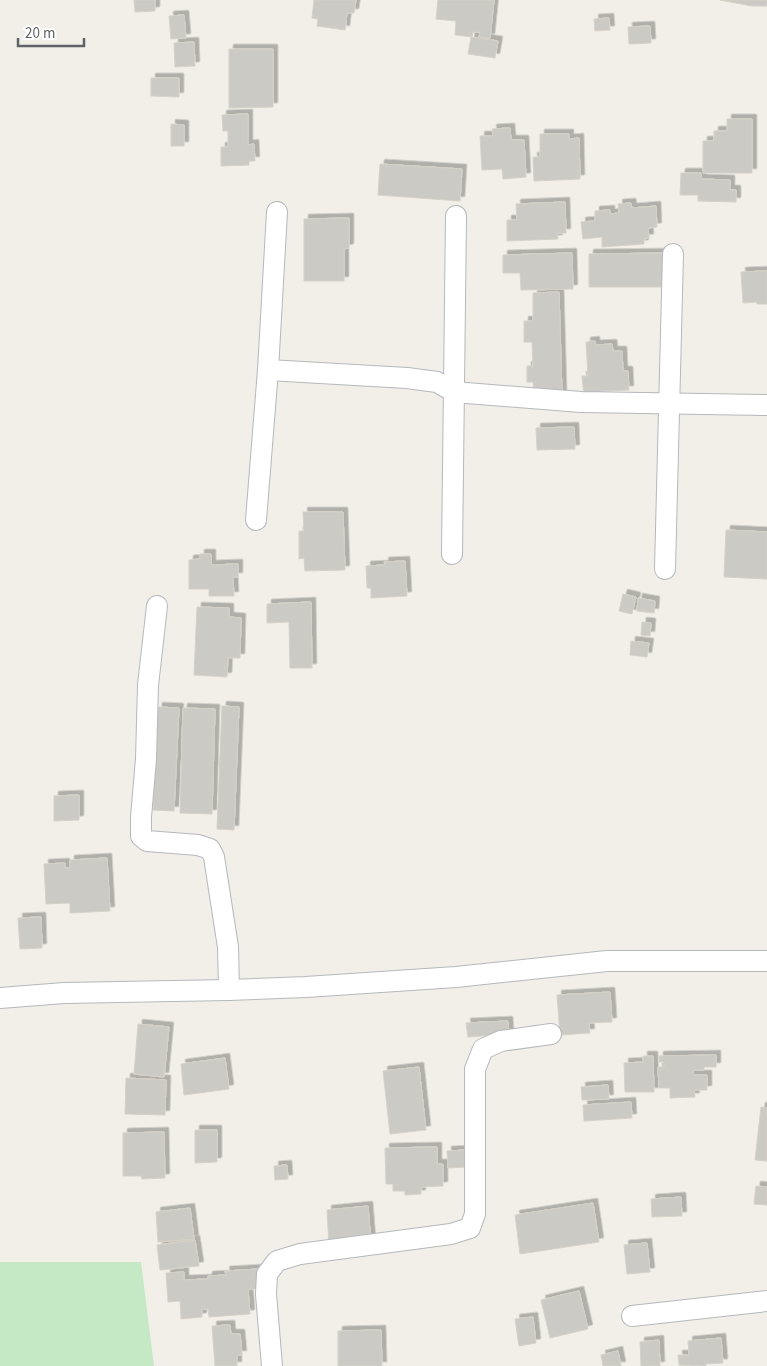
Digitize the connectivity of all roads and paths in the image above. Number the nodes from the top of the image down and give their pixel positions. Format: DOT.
graph roads {
  1 [pos="277,212"];
  2 [pos="456,216"];
  3 [pos="673,254"];
  4 [pos="268,370"];
  5 [pos="454,392"];
  6 [pos="669,403"];
  7 [pos="767,405"];
  8 [pos="256,520"];
  9 [pos="452,554"];
  10 [pos="665,569"];
  11 [pos="157,606"];
  12 [pos="767,962"];
  13 [pos="229,990"];
  14 [pos="0,998"];
  15 [pos="551,1034"];
  16 [pos="767,1301"];
  17 [pos="632,1316"];
  18 [pos="272,1366"];
  1 -- 4 [label="street"];
  2 -- 5 [label="street"];
  3 -- 6 [label="street"];
  4 -- 5 [label="street"];
  4 -- 8 [label="street"];
  5 -- 6 [label="street"];
  5 -- 9 [label="street"];
  6 -- 7 [label="street"];
  6 -- 10 [label="street"];
  11 -- 13 [label="street"];
  12 -- 13 [label="street"];
  13 -- 14 [label="street"];
  15 -- 18 [label="street"];
  16 -- 17 [label="street"];
}
